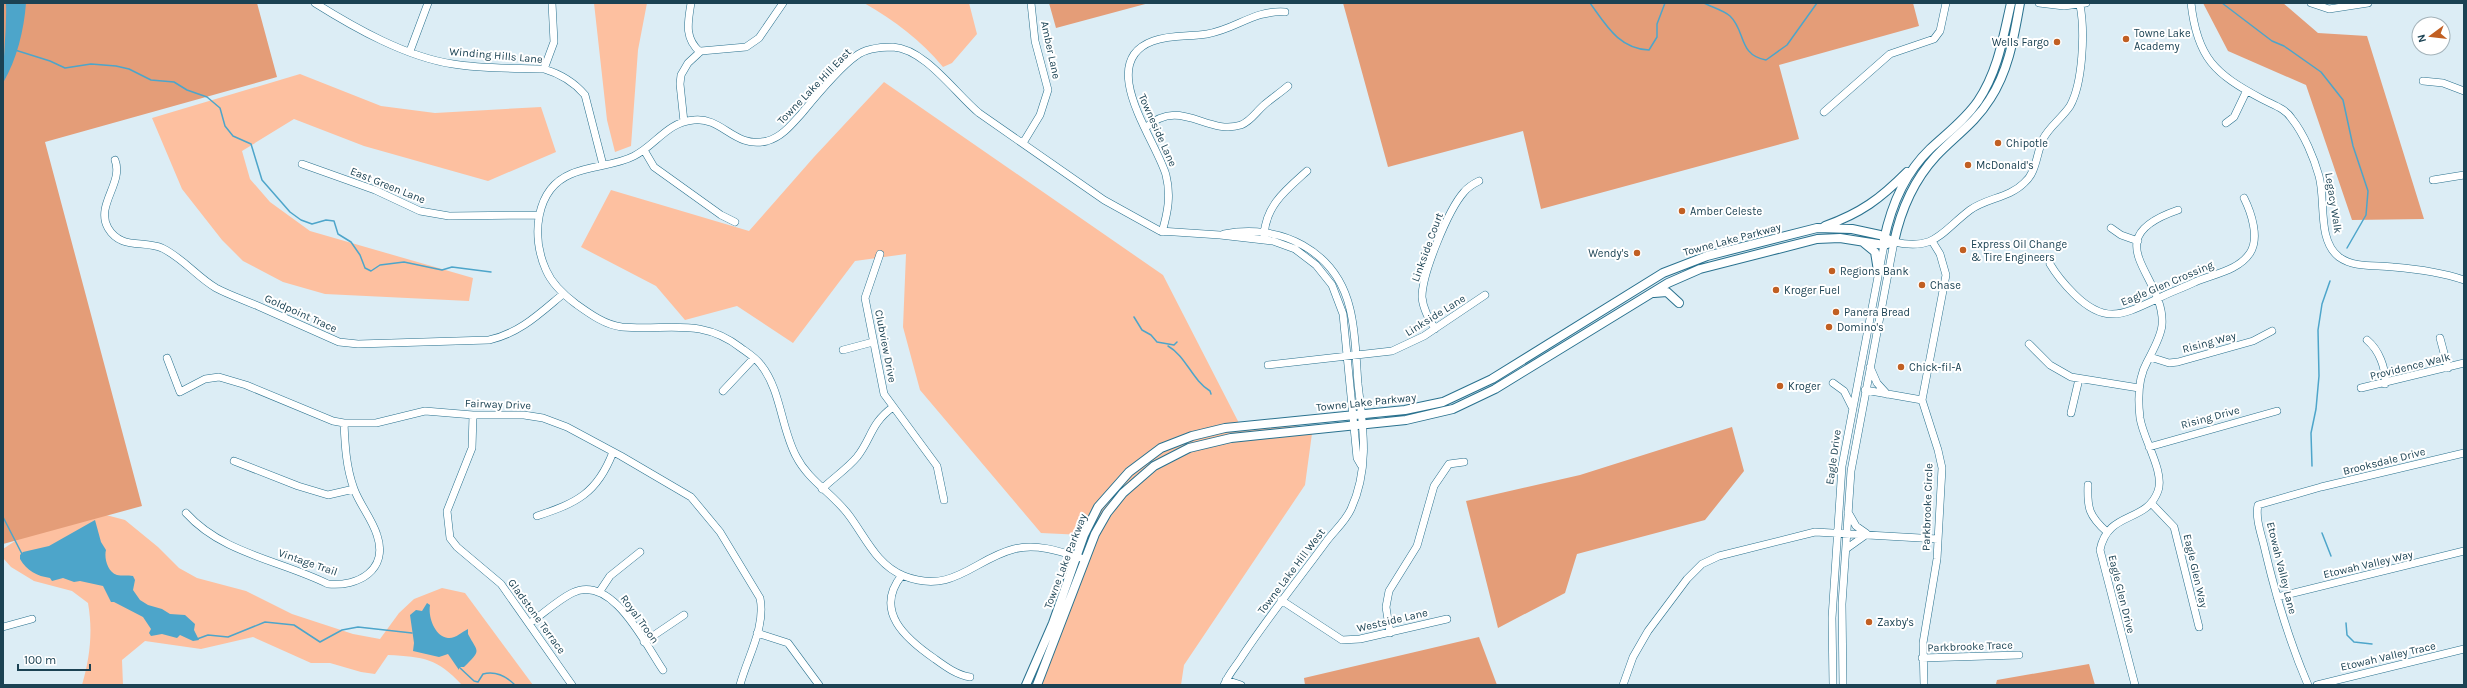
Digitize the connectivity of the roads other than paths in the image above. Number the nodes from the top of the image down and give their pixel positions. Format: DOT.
graph roads {
  1 [pos="315,3"];
  2 [pos="428,3"];
  3 [pos="552,3"];
  4 [pos="691,3"];
  5 [pos="783,3"];
  6 [pos="1031,3"];
  7 [pos="1946,3"];
  8 [pos="2010,3"];
  9 [pos="2020,3"];
  10 [pos="2039,3"];
  11 [pos="2191,3"];
  12 [pos="2311,3"];
  13 [pos="2368,3"];
  14 [pos="2083,4"];
  15 [pos="1285,12"];
  16 [pos="410,51"];
  17 [pos="700,52"];
  18 [pos="544,69"];
  19 [pos="2423,82"];
  20 [pos="1288,86"];
  21 [pos="2464,91"];
  22 [pos="2246,92"];
  23 [pos="1824,112"];
  24 [pos="684,122"];
  25 [pos="2226,123"];
  26 [pos="1145,128"];
  27 [pos="1023,143"];
  28 [pos="644,150"];
  29 [pos="1921,159"];
  30 [pos="115,160"];
  31 [pos="302,164"];
  32 [pos="603,164"];
  33 [pos="1307,171"];
  34 [pos="2464,175"];
  35 [pos="2433,180"];
  36 [pos="1479,181"];
  37 [pos="2244,198"];
  38 [pos="2178,210"];
  39 [pos="540,215"];
  40 [pos="735,222"];
  41 [pos="1817,228"];
  42 [pos="2111,228"];
  43 [pos="1162,232"];
  44 [pos="1264,232"];
  45 [pos="1220,235"];
  46 [pos="1885,236"];
  47 [pos="1264,240"];
  48 [pos="1862,241"];
  49 [pos="1932,241"];
  50 [pos="1894,242"];
  51 [pos="2138,242"];
  52 [pos="1884,245"];
  53 [pos="880,254"];
  54 [pos="2050,264"];
  55 [pos="1878,271"];
  56 [pos="2464,280"];
  57 [pos="563,294"];
  58 [pos="1485,295"];
  59 [pos="1646,296"];
  60 [pos="2157,298"];
  61 [pos="1679,303"];
  62 [pos="1435,329"];
  63 [pos="2272,331"];
  64 [pos="2440,338"];
  65 [pos="2367,340"];
  66 [pos="873,342"];
  67 [pos="2029,344"];
  68 [pos="843,350"];
  69 [pos="1347,356"];
  70 [pos="1355,356"];
  71 [pos="2150,357"];
  72 [pos="167,358"];
  73 [pos="754,358"];
  74 [pos="2464,363"];
  75 [pos="1268,365"];
  76 [pos="1870,367"];
  77 [pos="2448,368"];
  78 [pos="2079,379"];
  79 [pos="1833,383"];
  80 [pos="2385,384"];
  81 [pos="2140,388"];
  82 [pos="2360,388"];
  83 [pos="1865,390"];
  84 [pos="723,391"];
  85 [pos="1887,394"];
  86 [pos="1922,400"];
  87 [pos="893,407"];
  88 [pos="1852,407"];
  89 [pos="2277,411"];
  90 [pos="1361,413"];
  91 [pos="2071,413"];
  92 [pos="1352,414"];
  93 [pos="473,415"];
  94 [pos="344,423"];
  95 [pos="1362,425"];
  96 [pos="1354,426"];
  97 [pos="2149,446"];
  98 [pos="613,452"];
  99 [pos="2464,453"];
  100 [pos="234,462"];
  101 [pos="1464,462"];
  102 [pos="1361,465"];
  103 [pos="2088,485"];
  104 [pos="354,489"];
  105 [pos="822,489"];
  106 [pos="2310,490"];
  107 [pos="944,500"];
  108 [pos="2152,504"];
  109 [pos="1848,511"];
  110 [pos="186,513"];
  111 [pos="537,516"];
  112 [pos="1837,532"];
  113 [pos="1846,532"];
  114 [pos="2107,532"];
  115 [pos="1868,534"];
  116 [pos="1938,538"];
  117 [pos="1846,549"];
  118 [pos="2464,551"];
  119 [pos="640,552"];
  120 [pos="1080,558"];
  121 [pos="902,575"];
  122 [pos="600,591"];
  123 [pos="2277,598"];
  124 [pos="1281,600"];
  125 [pos="684,615"];
  126 [pos="1447,618"];
  127 [pos="32,619"];
  128 [pos="530,623"];
  129 [pos="3,627"];
  130 [pos="2199,627"];
  131 [pos="757,633"];
  132 [pos="1390,633"];
  133 [pos="644,642"];
  134 [pos="2464,650"];
  135 [pos="2019,655"];
  136 [pos="1922,658"];
  137 [pos="663,670"];
  138 [pos="970,677"];
  139 [pos="1225,682"];
  140 [pos="572,685"];
  141 [pos="740,685"];
  142 [pos="819,685"];
  143 [pos="1026,685"];
  144 [pos="1038,685"];
  145 [pos="1241,685"];
  146 [pos="1623,685"];
  147 [pos="1833,685"];
  148 [pos="1843,685"];
  149 [pos="1924,685"];
  150 [pos="2135,685"];
  151 [pos="2308,685"];
  152 [pos="2317,685"];
  1 -- 16 [label="street, Winding Hills Lane"];
  2 -- 16 [label="street"];
  3 -- 18 [label="street"];
  4 -- 17 [label="street"];
  5 -- 17 [label="street"];
  6 -- 27 [label="street, Amber Lane"];
  7 -- 23 [label="street"];
  8 -- 29 [label="main road"];
  9 -- 50 [label="main road"];
  10 -- 14 [label="street"];
  11 -- 22 [label="street, Legacy Walk"];
  12 -- 13 [label="street"];
  14 -- 49 [label="street"];
  15 -- 26 [label="street, Towneside Lane"];
  16 -- 18 [label="street, Winding Hills Lane"];
  17 -- 24 [label="street"];
  18 -- 32 [label="street, Winding Hills Lane"];
  19 -- 21 [label="street"];
  20 -- 26 [label="street"];
  22 -- 25 [label="street"];
  22 -- 56 [label="street, Legacy Walk"];
  24 -- 27 [label="street, Towne Lake Hill East"];
  24 -- 28 [label="street, Towne Lake Hill East"];
  26 -- 43 [label="street, Towneside Lane"];
  27 -- 43 [label="street, Towne Lake Hill East"];
  28 -- 32 [label="street, Towne Lake Hill East"];
  28 -- 40 [label="street"];
  29 -- 41 [label="main road"];
  29 -- 46 [label="main road"];
  30 -- 57 [label="street, Goldpoint Trace"];
  31 -- 39 [label="street, East Green Lane"];
  32 -- 39 [label="street, Towne Lake Hill East"];
  33 -- 44 [label="street"];
  34 -- 35 [label="street"];
  36 -- 62 [label="street, Linkside Court"];
  37 -- 60 [label="street, Eagle Glen Crossing"];
  38 -- 51 [label="street"];
  39 -- 57 [label="street, Towne Lake Hill East"];
  41 -- 46 [label="main road, Towne Lake Parkway"];
  41 -- 90 [label="main road, Towne Lake Parkway"];
  42 -- 51 [label="street"];
  43 -- 45 [label="street, Towne Lake Hill East"];
  44 -- 45 [label="street, Towne Lake Hill East"];
  44 -- 47 [label="street"];
  44 -- 70 [label="street, Towne Lake Hill East"];
  45 -- 47 [label="street, Towne Lake Hill East"];
  46 -- 50 [label="main road, Towne Lake Parkway"];
  46 -- 52 [label="main road, Eagle Drive"];
  47 -- 69 [label="street, Towne Lake Hill East"];
  48 -- 52 [label="main road, Towne Lake Parkway"];
  48 -- 55 [label="main road"];
  48 -- 59 [label="main road, Towne Lake Parkway"];
  49 -- 50 [label="street"];
  49 -- 86 [label="street, Parkbrooke Circle"];
  50 -- 52 [label="main road, Towne Lake Parkway"];
  50 -- 76 [label="street, Eagle Drive"];
  51 -- 60 [label="street"];
  52 -- 55 [label="street, Eagle Drive"];
  53 -- 66 [label="street, Clubview Drive"];
  54 -- 60 [label="street, Eagle Glen Crossing"];
  55 -- 88 [label="street, Eagle Drive"];
  57 -- 73 [label="street, Towne Lake Hill East"];
  58 -- 62 [label="street, Linkside Lane"];
  59 -- 61 [label="main road"];
  59 -- 95 [label="main road, Towne Lake Parkway"];
  60 -- 71 [label="street"];
  62 -- 70 [label="street, Linkside Lane"];
  63 -- 71 [label="street, Rising Way"];
  64 -- 77 [label="street"];
  65 -- 80 [label="street"];
  66 -- 68 [label="street"];
  66 -- 87 [label="street, Clubview Drive"];
  67 -- 78 [label="street"];
  69 -- 70 [label="street, Linkside Lane"];
  69 -- 75 [label="street, Linkside Lane"];
  69 -- 92 [label="street, Towne Lake Hill East"];
  70 -- 90 [label="street, Towne Lake Hill East"];
  71 -- 81 [label="street"];
  72 -- 94 [label="street, Fairway Drive"];
  73 -- 84 [label="street"];
  73 -- 105 [label="street, Towne Lake Hill East"];
  74 -- 77 [label="street, Providence Walk"];
  76 -- 83 [label="street, Eagle Drive"];
  76 -- 85 [label="street"];
  77 -- 80 [label="street, Providence Walk"];
  78 -- 81 [label="street"];
  78 -- 91 [label="street"];
  79 -- 88 [label="street"];
  80 -- 82 [label="street, Providence Walk"];
  81 -- 97 [label="street"];
  83 -- 85 [label="street"];
  83 -- 109 [label="street, Eagle Drive"];
  85 -- 86 [label="street"];
  86 -- 116 [label="street, Parkbrooke Circle"];
  87 -- 105 [label="street"];
  87 -- 107 [label="street, Clubview Drive"];
  88 -- 112 [label="street, Eagle Drive"];
  89 -- 97 [label="street, Rising Drive"];
  90 -- 92 [label="main road, Towne Lake Parkway"];
  90 -- 95 [label="street, Towne Lake Hill East"];
  92 -- 96 [label="street, Towne Lake Hill West"];
  92 -- 120 [label="main road, Towne Lake Parkway"];
  93 -- 94 [label="street, Fairway Drive"];
  93 -- 98 [label="street, Fairway Drive"];
  93 -- 128 [label="street, Gladstone Terrace"];
  94 -- 104 [label="street, Vintage Trail"];
  95 -- 96 [label="main road, Towne Lake Parkway"];
  95 -- 102 [label="street, Towne Lake Hill West"];
  96 -- 102 [label="street, Towne Lake Hill West"];
  96 -- 120 [label="main road, Towne Lake Parkway"];
  97 -- 108 [label="street"];
  98 -- 111 [label="street"];
  98 -- 131 [label="street, Fairway Drive"];
  99 -- 106 [label="street, Brooksdale Drive"];
  100 -- 104 [label="street"];
  101 -- 132 [label="street"];
  102 -- 124 [label="street, Towne Lake Hill West"];
  103 -- 114 [label="street"];
  104 -- 110 [label="street, Vintage Trail"];
  105 -- 121 [label="street, Towne Lake Hill East"];
  106 -- 123 [label="street, Etowah Valley Lane"];
  108 -- 114 [label="street, Eagle Glen Drive"];
  108 -- 130 [label="street, Eagle Glen Way"];
  109 -- 113 [label="street, Eagle Drive"];
  109 -- 115 [label="street"];
  112 -- 113 [label="street"];
  112 -- 146 [label="street"];
  112 -- 147 [label="street, Eagle Drive"];
  113 -- 115 [label="street"];
  113 -- 117 [label="street, Eagle Drive"];
  114 -- 150 [label="street, Eagle Glen Drive"];
  115 -- 116 [label="street"];
  115 -- 117 [label="street"];
  116 -- 136 [label="street, Parkbrooke Circle"];
  117 -- 148 [label="street, Eagle Drive"];
  118 -- 123 [label="street, Etowah Valley Way"];
  119 -- 122 [label="street"];
  120 -- 121 [label="street, Towne Lake Hill East"];
  120 -- 143 [label="main road, Towne Lake Parkway"];
  120 -- 144 [label="main road, Towne Lake Parkway"];
  121 -- 138 [label="street"];
  122 -- 128 [label="street"];
  122 -- 133 [label="street, Royal Troon"];
  123 -- 151 [label="street, Etowah Valley Lane"];
  124 -- 132 [label="street, Westside Lane"];
  124 -- 139 [label="street, Towne Lake Hill West"];
  125 -- 133 [label="street"];
  126 -- 132 [label="street, Westside Lane"];
  127 -- 129 [label="street"];
  128 -- 140 [label="street, Gladstone Terrace"];
  131 -- 141 [label="street, Fairway Drive"];
  131 -- 142 [label="street"];
  133 -- 137 [label="street, Royal Troon"];
  134 -- 152 [label="street, Etowah Valley Trace"];
  135 -- 136 [label="street, Parkbrooke Trace"];
  136 -- 149 [label="street, Parkbrooke Circle"];
  139 -- 145 [label="street"];
}
